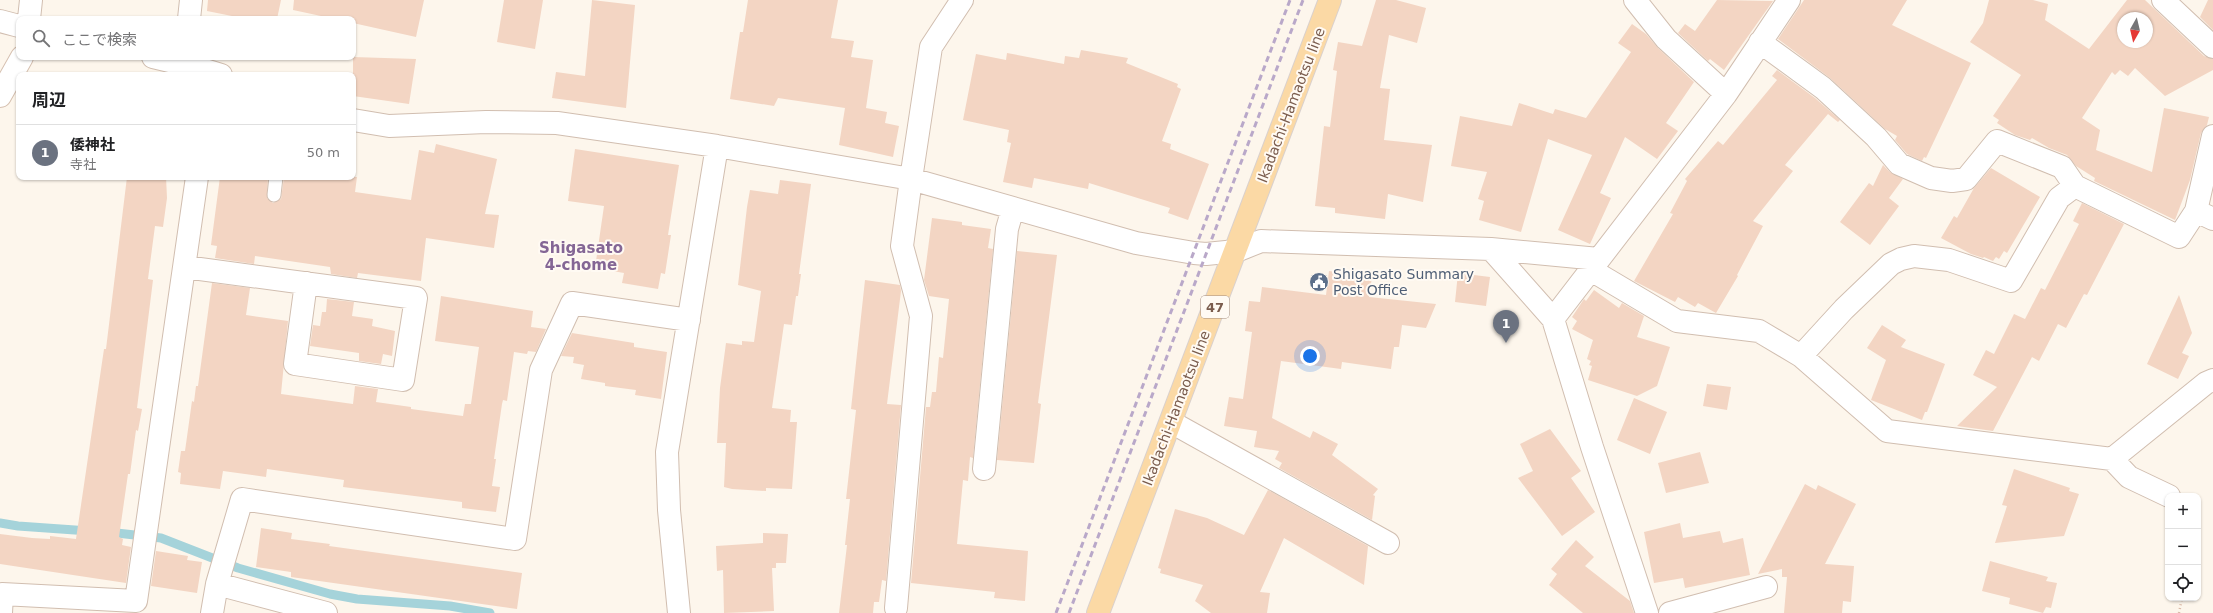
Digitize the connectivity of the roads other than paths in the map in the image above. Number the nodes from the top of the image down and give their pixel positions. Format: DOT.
graph roads {
  1 [pos="31,0"];
  2 [pos="191,0"];
  3 [pos="962,0"];
  4 [pos="1330,0"];
  5 [pos="1635,0"];
  6 [pos="1789,0"];
  7 [pos="2162,0"];
  8 [pos="29,16"];
  9 [pos="189,16"];
  10 [pos="0,21"];
  11 [pos="16,25"];
  12 [pos="1760,42"];
  13 [pos="2213,48"];
  14 [pos="20,60"];
  15 [pos="167,60"];
  16 [pos="196,66"];
  17 [pos="213,72"];
  18 [pos="1726,94"];
  19 [pos="0,96"];
  20 [pos="356,120"];
  21 [pos="2213,136"];
  22 [pos="717,146"];
  23 [pos="911,178"];
  24 [pos="197,180"];
  25 [pos="276,180"];
  26 [pos="2075,186"];
  27 [pos="274,195"];
  28 [pos="1013,208"];
  29 [pos="2205,215"];
  30 [pos="1491,249"];
  31 [pos="1236,251"];
  32 [pos="1595,265"];
  33 [pos="185,267"];
  34 [pos="306,283"];
  35 [pos="1553,319"];
  36 [pos="689,320"];
  37 [pos="1801,356"];
  38 [pos="2213,380"];
  39 [pos="1171,422"];
  40 [pos="2112,459"];
  41 [pos="984,469"];
  42 [pos="2165,494"];
  43 [pos="1388,543"];
  44 [pos="217,584"];
  45 [pos="1766,587"];
  46 [pos="896,608"];
  47 [pos="1,613"];
  48 [pos="212,613"];
  49 [pos="326,613"];
  50 [pos="679,613"];
  51 [pos="1098,613"];
  52 [pos="1647,613"];
  53 [pos="1670,613"];
  1 -- 8 [label="street"];
  2 -- 9 [label="street"];
  3 -- 23 [label="street"];
  4 -- 31 [label="main road, Ikadachi-Hamaotsu line / 47"];
  5 -- 18 [label="street"];
  6 -- 12 [label="street"];
  7 -- 13 [label="street"];
  10 -- 11 [label="street"];
  12 -- 18 [label="street"];
  12 -- 26 [label="street"];
  14 -- 19 [label="street"];
  15 -- 16 [label="street"];
  16 -- 17 [label="street"];
  18 -- 32 [label="street"];
  20 -- 22 [label="street"];
  21 -- 29 [label="street"];
  22 -- 23 [label="street"];
  22 -- 36 [label="street"];
  23 -- 28 [label="street"];
  23 -- 46 [label="street"];
  24 -- 33 [label="street"];
  25 -- 27 [label="lane"];
  26 -- 29 [label="street"];
  26 -- 37 [label="street"];
  28 -- 31 [label="street"];
  28 -- 41 [label="street"];
  30 -- 31 [label="street"];
  30 -- 32 [label="street"];
  30 -- 35 [label="street"];
  31 -- 39 [label="main road, Ikadachi-Hamaotsu line / 47"];
  32 -- 35 [label="street"];
  32 -- 37 [label="street"];
  33 -- 34 [label="street"];
  33 -- 47 [label="street"];
  34 -- 34 [label="street"];
  35 -- 52 [label="street"];
  36 -- 44 [label="street"];
  36 -- 50 [label="street"];
  37 -- 40 [label="street"];
  38 -- 40 [label="street"];
  39 -- 43 [label="street"];
  39 -- 51 [label="main road, Ikadachi-Hamaotsu line / 47"];
  40 -- 42 [label="street"];
  44 -- 48 [label="street"];
  44 -- 49 [label="street"];
  45 -- 53 [label="street"];
}
